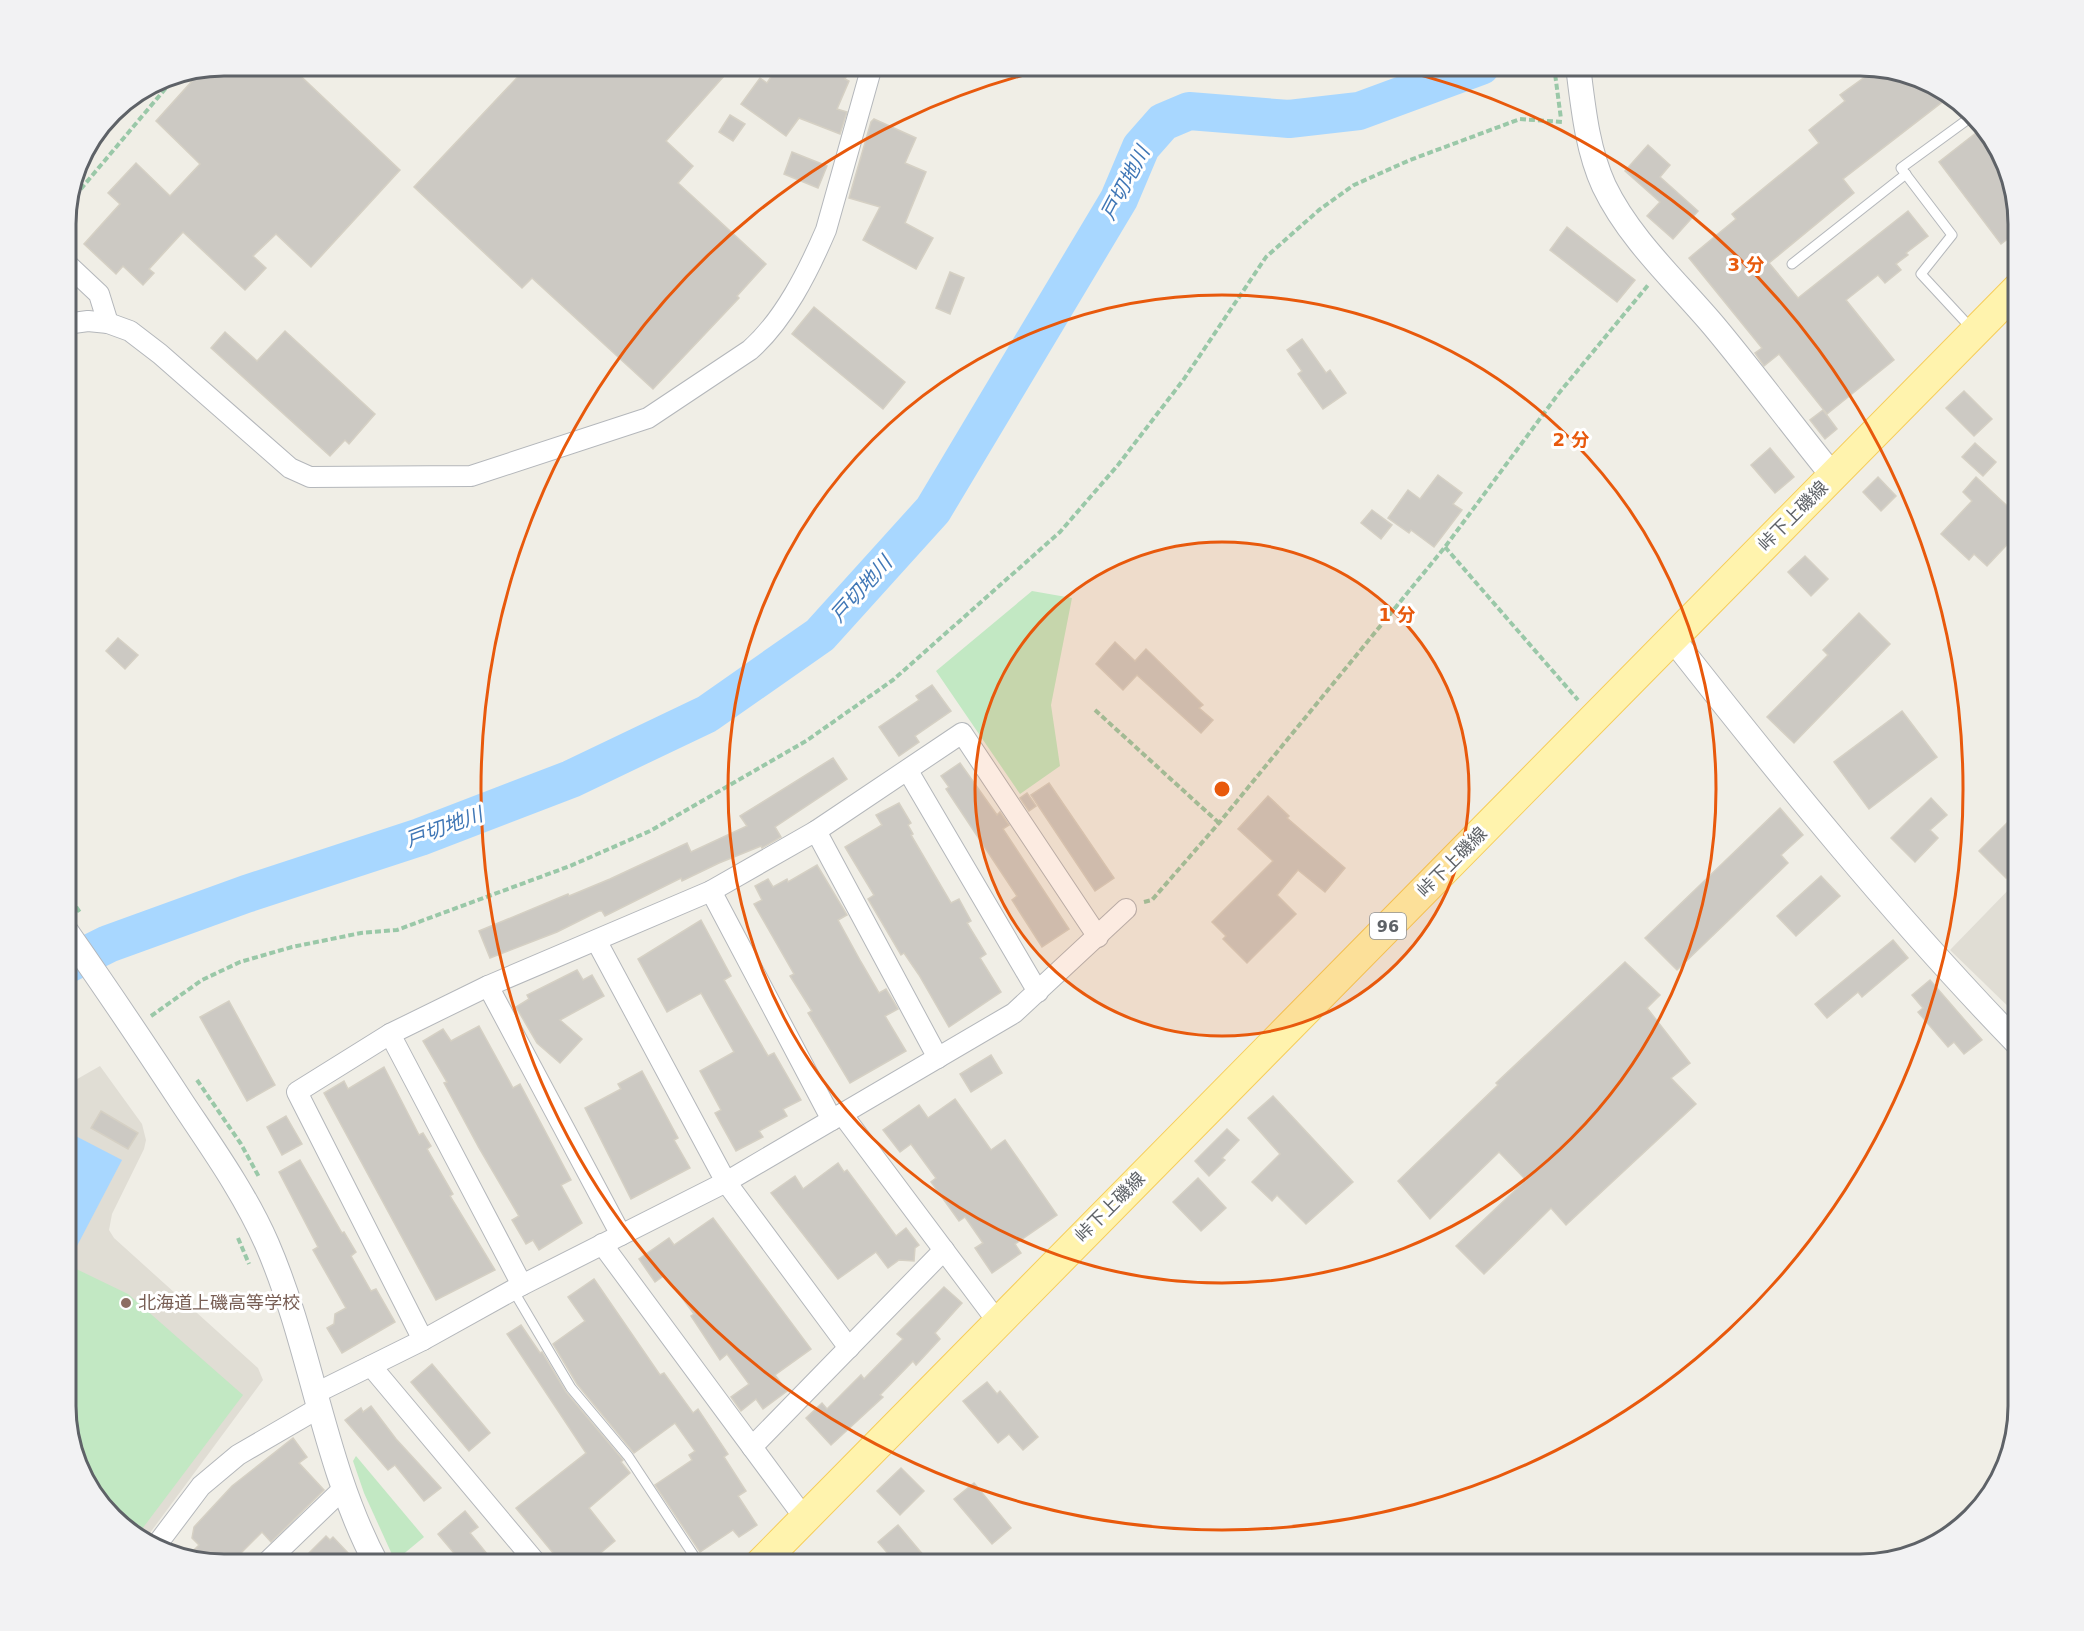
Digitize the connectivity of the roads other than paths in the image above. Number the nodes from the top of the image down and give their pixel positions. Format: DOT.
graph roads {
  1 [pos="869,76"];
  2 [pos="1579,76"];
  3 [pos="1965,121"];
  4 [pos="1906,174"];
  5 [pos="1792,264"];
  6 [pos="77,273"];
  7 [pos="2008,298"];
  8 [pos="77,322"];
  9 [pos="108,323"];
  10 [pos="1974,332"];
  11 [pos="1833,477"];
  12 [pos="1672,639"];
  13 [pos="908,771"];
  14 [pos="816,831"];
  15 [pos="711,891"];
  16 [pos="1126,909"];
  17 [pos="1098,937"];
  18 [pos="597,942"];
  19 [pos="77,947"];
  20 [pos="488,986"];
  21 [pos="1038,992"];
  22 [pos="390,1034"];
  23 [pos="2008,1034"];
  24 [pos="938,1058"];
  25 [pos="837,1117"];
  26 [pos="726,1182"];
  27 [pos="621,1234"];
  28 [pos="602,1244"];
  29 [pos="944,1250"];
  30 [pos="517,1287"];
  31 [pos="998,1321"];
  32 [pos="423,1340"];
  33 [pos="849,1348"];
  34 [pos="371,1366"];
  35 [pos="316,1401"];
  36 [pos="752,1447"];
  37 [pos="344,1488"];
  38 [pos="806,1520"];
  39 [pos="161,1540"];
  40 [pos="275,1554"];
  41 [pos="372,1554"];
  42 [pos="529,1554"];
  43 [pos="693,1554"];
  44 [pos="774,1554"];
  1 -- 9 [label="street"];
  2 -- 11 [label="street"];
  3 -- 4 [label="lane"];
  4 -- 5 [label="lane"];
  4 -- 10 [label="lane"];
  6 -- 9 [label="street"];
  7 -- 10 [label="main road, 峠下上磯線 / 96"];
  8 -- 9 [label="street"];
  10 -- 11 [label="main road, 峠下上磯線 / 96"];
  11 -- 12 [label="main road, 峠下上磯線 / 96"];
  12 -- 23 [label="street"];
  12 -- 31 [label="main road, 峠下上磯線 / 96"];
  13 -- 14 [label="street"];
  13 -- 17 [label="street"];
  13 -- 21 [label="street"];
  14 -- 15 [label="street"];
  14 -- 24 [label="street"];
  15 -- 18 [label="street"];
  15 -- 25 [label="street"];
  16 -- 17 [label="street"];
  17 -- 21 [label="street"];
  18 -- 20 [label="street"];
  18 -- 26 [label="street"];
  19 -- 35 [label="street"];
  20 -- 22 [label="street"];
  20 -- 27 [label="street"];
  21 -- 24 [label="street"];
  22 -- 30 [label="street"];
  22 -- 32 [label="street"];
  24 -- 25 [label="street"];
  25 -- 26 [label="street"];
  25 -- 29 [label="street"];
  26 -- 27 [label="street"];
  26 -- 33 [label="street"];
  27 -- 28 [label="street"];
  28 -- 30 [label="street"];
  28 -- 36 [label="street"];
  29 -- 31 [label="street"];
  29 -- 33 [label="street"];
  30 -- 32 [label="street"];
  30 -- 43 [label="lane"];
  31 -- 38 [label="main road, 峠下上磯線 / 96"];
  32 -- 34 [label="street"];
  33 -- 36 [label="street"];
  34 -- 35 [label="street"];
  34 -- 42 [label="street"];
  35 -- 37 [label="street"];
  35 -- 39 [label="street"];
  36 -- 38 [label="street"];
  37 -- 40 [label="street"];
  37 -- 41 [label="street"];
  38 -- 44 [label="main road, 峠下上磯線 / 96"];
}
